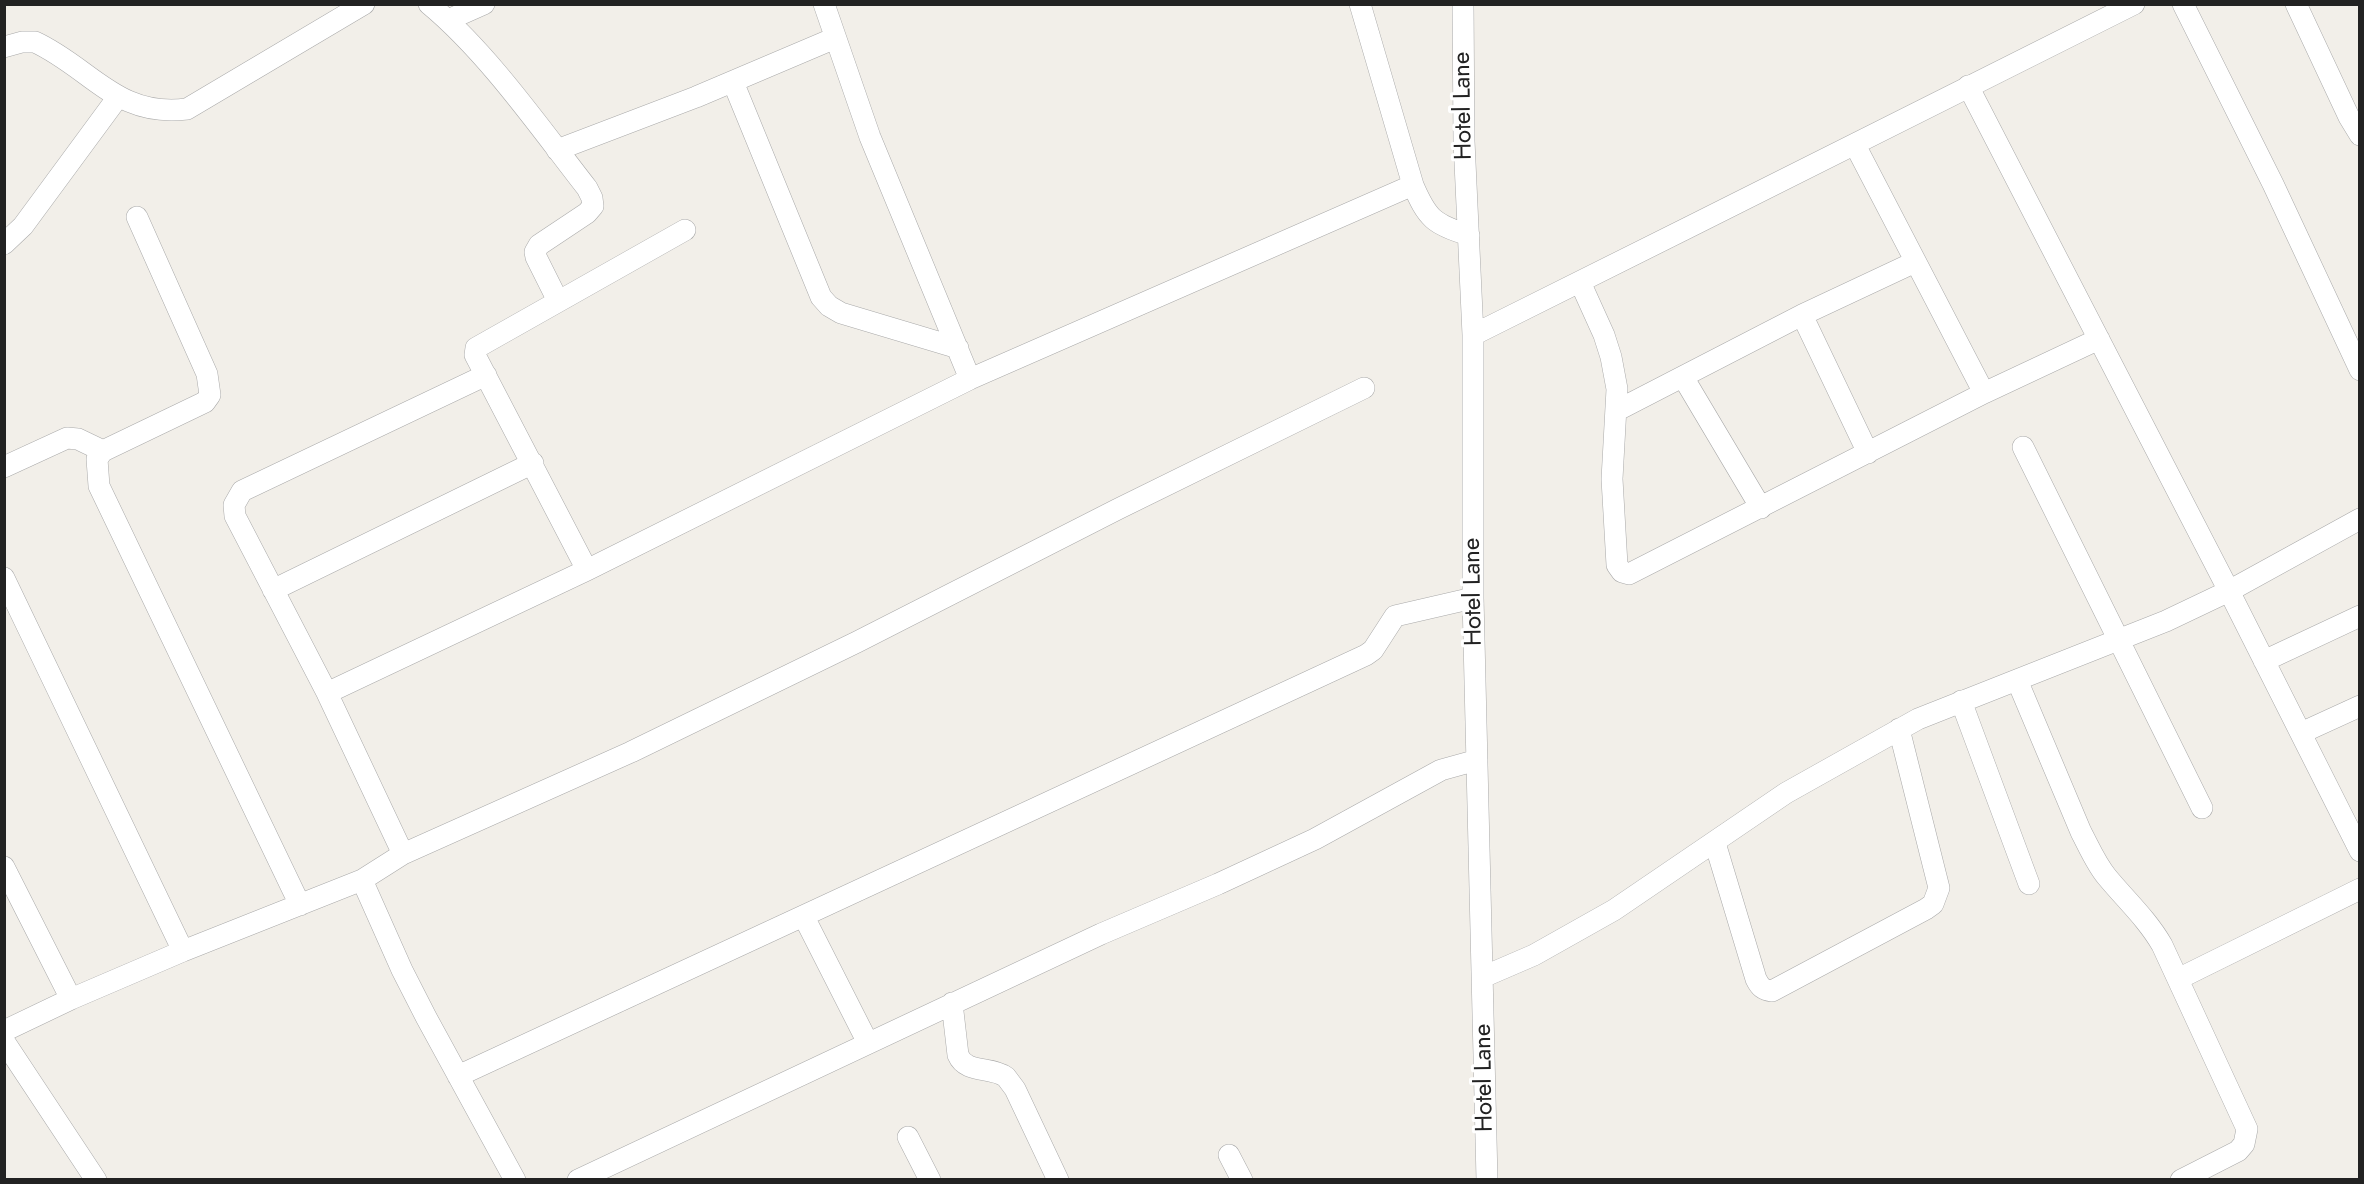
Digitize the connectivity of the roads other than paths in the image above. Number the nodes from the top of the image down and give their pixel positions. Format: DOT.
graph roads {
  1 [pos="364,4"];
  2 [pos="429,4"];
  3 [pos="484,4"];
  4 [pos="824,4"];
  5 [pos="1360,4"];
  6 [pos="1463,4"];
  7 [pos="2134,4"];
  8 [pos="2183,4"];
  9 [pos="2296,4"];
  10 [pos="448,20"];
  11 [pos="835,38"];
  12 [pos="4,47"];
  13 [pos="733,82"];
  14 [pos="1968,86"];
  15 [pos="118,97"];
  16 [pos="2360,135"];
  17 [pos="1855,145"];
  18 [pos="557,150"];
  19 [pos="1413,185"];
  20 [pos="138,217"];
  21 [pos="685,230"];
  22 [pos="1456,231"];
  23 [pos="4,244"];
  24 [pos="1915,262"];
  25 [pos="1580,282"];
  26 [pos="558,302"];
  27 [pos="1802,315"];
  28 [pos="1473,335"];
  29 [pos="2099,339"];
  30 [pos="957,348"];
  31 [pos="2360,369"];
  32 [pos="486,375"];
  33 [pos="1683,377"];
  34 [pos="970,379"];
  35 [pos="1364,388"];
  36 [pos="1983,393"];
  37 [pos="1616,411"];
  38 [pos="2023,447"];
  39 [pos="103,451"];
  40 [pos="1868,453"];
  41 [pos="533,463"];
  42 [pos="4,467"];
  43 [pos="1761,508"];
  44 [pos="2360,519"];
  45 [pos="587,570"];
  46 [pos="4,578"];
  47 [pos="273,590"];
  48 [pos="2229,591"];
  49 [pos="1473,598"];
  50 [pos="2360,616"];
  51 [pos="2119,640"];
  52 [pos="2264,661"];
  53 [pos="2017,680"];
  54 [pos="327,693"];
  55 [pos="1961,701"];
  56 [pos="2360,706"];
  57 [pos="1899,729"];
  58 [pos="2301,733"];
  59 [pos="1463,764"];
  60 [pos="2202,808"];
  61 [pos="1715,843"];
  62 [pos="2360,850"];
  63 [pos="403,854"];
  64 [pos="4,867"];
  65 [pos="362,880"];
  66 [pos="2029,884"];
  67 [pos="2360,889"];
  68 [pos="300,905"];
  69 [pos="804,917"];
  70 [pos="183,951"];
  71 [pos="1483,977"];
  72 [pos="2178,979"];
  73 [pos="72,999"];
  74 [pos="952,1004"];
  75 [pos="4,1031"];
  76 [pos="4,1041"];
  77 [pos="868,1043"];
  78 [pos="458,1076"];
  79 [pos="908,1137"];
  80 [pos="1229,1155"];
  81 [pos="96,1179"];
  82 [pos="515,1179"];
  83 [pos="578,1179"];
  84 [pos="930,1179"];
  85 [pos="1058,1179"];
  86 [pos="1242,1179"];
  87 [pos="1487,1179"];
  88 [pos="2181,1179"];
  1 -- 15 [label="street"];
  2 -- 10 [label="street"];
  3 -- 10 [label="street"];
  4 -- 11 [label="street"];
  5 -- 19 [label="street"];
  6 -- 22 [label="street, Hotel Lane"];
  7 -- 14 [label="street"];
  8 -- 31 [label="street"];
  9 -- 16 [label="street"];
  10 -- 18 [label="street"];
  11 -- 13 [label="street"];
  11 -- 30 [label="street"];
  12 -- 15 [label="street"];
  13 -- 18 [label="street"];
  13 -- 30 [label="street"];
  14 -- 17 [label="street"];
  14 -- 29 [label="street"];
  15 -- 23 [label="street"];
  17 -- 24 [label="street"];
  17 -- 25 [label="street"];
  18 -- 26 [label="street"];
  19 -- 22 [label="street"];
  19 -- 34 [label="street"];
  20 -- 39 [label="street"];
  21 -- 26 [label="street"];
  22 -- 28 [label="street, Hotel Lane"];
  24 -- 27 [label="street"];
  24 -- 36 [label="street"];
  25 -- 28 [label="street"];
  25 -- 37 [label="street"];
  26 -- 32 [label="street"];
  27 -- 33 [label="street"];
  27 -- 40 [label="street"];
  28 -- 49 [label="street, Hotel Lane"];
  29 -- 36 [label="street"];
  29 -- 48 [label="street"];
  30 -- 34 [label="street"];
  32 -- 41 [label="street"];
  32 -- 47 [label="street"];
  33 -- 37 [label="street"];
  33 -- 43 [label="street"];
  34 -- 45 [label="street"];
  35 -- 63 [label="street"];
  36 -- 40 [label="street"];
  37 -- 43 [label="street"];
  38 -- 51 [label="street"];
  39 -- 42 [label="street"];
  39 -- 68 [label="street"];
  40 -- 43 [label="street"];
  41 -- 45 [label="street"];
  41 -- 47 [label="street"];
  44 -- 48 [label="street"];
  45 -- 54 [label="street"];
  46 -- 70 [label="street"];
  47 -- 54 [label="street"];
  48 -- 51 [label="street"];
  48 -- 52 [label="street"];
  49 -- 59 [label="street, Hotel Lane"];
  49 -- 69 [label="street"];
  50 -- 52 [label="street"];
  51 -- 53 [label="street"];
  51 -- 60 [label="street"];
  52 -- 58 [label="street"];
  53 -- 55 [label="street"];
  53 -- 72 [label="street"];
  54 -- 63 [label="street"];
  55 -- 57 [label="street"];
  55 -- 66 [label="street"];
  56 -- 58 [label="street"];
  57 -- 61 [label="street"];
  57 -- 61 [label="street"];
  58 -- 62 [label="street"];
  59 -- 71 [label="street, Hotel Lane"];
  59 -- 74 [label="street"];
  61 -- 71 [label="street"];
  63 -- 65 [label="street"];
  64 -- 73 [label="street"];
  65 -- 68 [label="street"];
  65 -- 78 [label="street"];
  67 -- 72 [label="street"];
  68 -- 70 [label="street"];
  69 -- 77 [label="street"];
  69 -- 78 [label="street"];
  70 -- 73 [label="street"];
  71 -- 87 [label="street, Hotel Lane"];
  72 -- 88 [label="street"];
  73 -- 75 [label="street"];
  74 -- 77 [label="street"];
  74 -- 85 [label="street"];
  76 -- 81 [label="street"];
  77 -- 83 [label="street"];
  78 -- 82 [label="street"];
  79 -- 84 [label="street"];
  80 -- 86 [label="street"];
}
